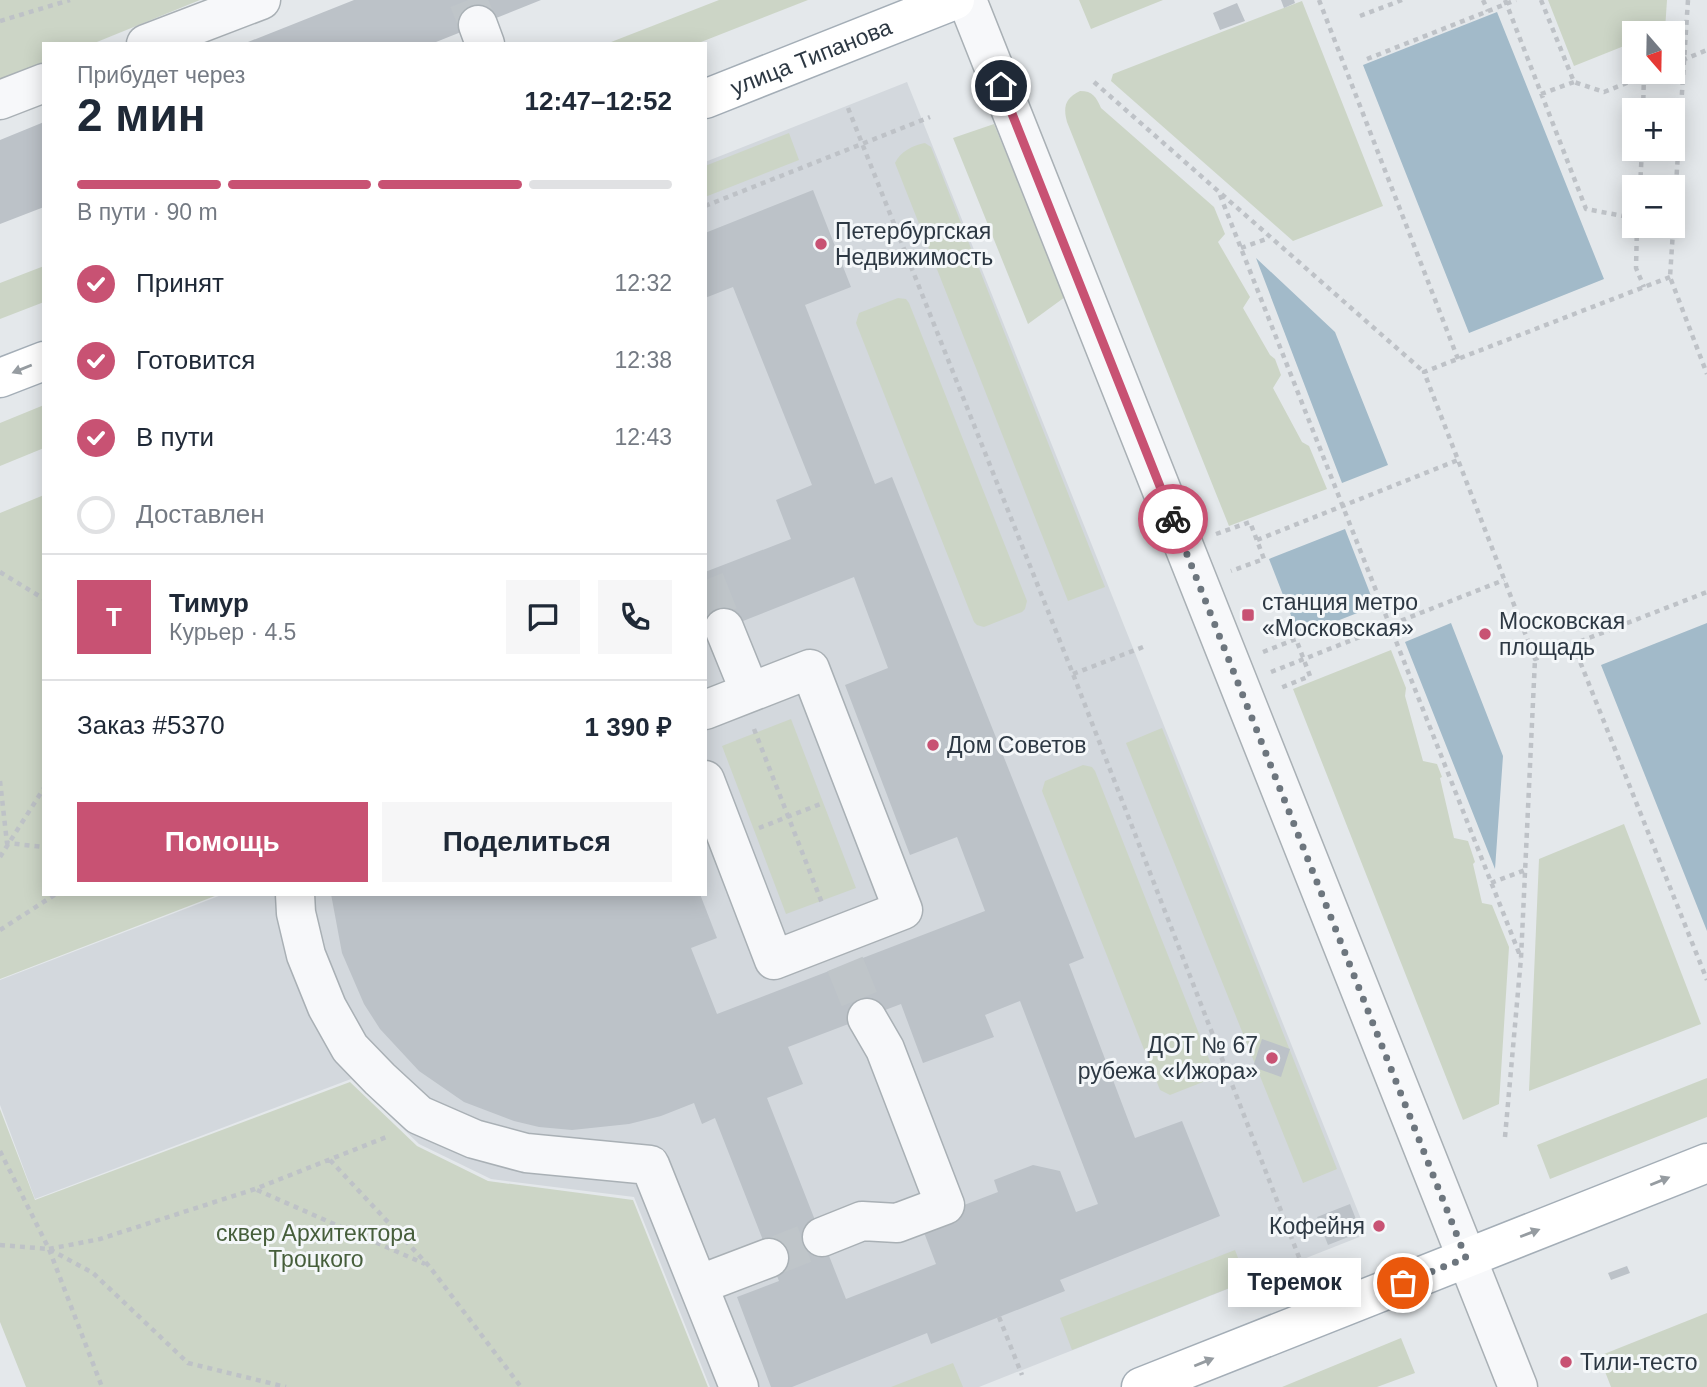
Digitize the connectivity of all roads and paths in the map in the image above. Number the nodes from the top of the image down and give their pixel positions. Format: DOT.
graph roads {
  1 [pos="70,0"];
  2 [pos="261,0"];
  3 [pos="955,0"];
  4 [pos="967,0"];
  5 [pos="1319,0"];
  6 [pos="1402,0"];
  7 [pos="1483,0"];
  8 [pos="1517,0"];
  9 [pos="1541,0"];
  10 [pos="1688,0"];
  11 [pos="1506,2"];
  12 [pos="1488,11"];
  13 [pos="1360,16"];
  14 [pos="0,21"];
  15 [pos="151,42"];
  16 [pos="1685,44"];
  17 [pos="1707,50"];
  18 [pos="1367,59"];
  19 [pos="1685,59"];
  20 [pos="1094,82"];
  21 [pos="1574,82"];
  22 [pos="42,84"];
  23 [pos="1624,84"];
  24 [pos="1682,84"];
  25 [pos="1541,94"];
  26 [pos="707,98"];
  27 [pos="0,100"];
  28 [pos="848,108"];
  29 [pos="930,117"];
  30 [pos="862,144"];
  31 [pos="1220,195"];
  32 [pos="707,205"];
  33 [pos="1622,216"];
  34 [pos="1269,238"];
  35 [pos="1637,238"];
  36 [pos="1241,248"];
  37 [pos="1670,277"];
  38 [pos="1644,287"];
  39 [pos="1458,359"];
  40 [pos="42,362"];
  41 [pos="1424,372"];
  42 [pos="1707,374"];
  43 [pos="0,378"];
  44 [pos="1458,460"];
  45 [pos="1343,505"];
  46 [pos="1216,534"];
  47 [pos="1256,540"];
  48 [pos="1231,571"];
  49 [pos="0,572"];
  50 [pos="1504,580"];
  51 [pos="1707,592"];
  52 [pos="42,598"];
  53 [pos="1391,625"];
  54 [pos="724,628"];
  55 [pos="1573,644"];
  56 [pos="1143,647"];
  57 [pos="1263,653"];
  58 [pos="1304,659"];
  59 [pos="1535,659"];
  60 [pos="1270,672"];
  61 [pos="1073,674"];
  62 [pos="1277,689"];
  63 [pos="746,694"];
  64 [pos="707,709"];
  65 [pos="0,781"];
  66 [pos="707,785"];
  67 [pos="856,790"];
  68 [pos="42,791"];
  69 [pos="788,816"];
  70 [pos="728,840"];
  71 [pos="7,843"];
  72 [pos="42,847"];
  73 [pos="0,858"];
  74 [pos="1525,870"];
  75 [pos="1491,883"];
  76 [pos="53,896"];
  77 [pos="295,896"];
  78 [pos="0,930"];
  79 [pos="840,951"];
  80 [pos="1521,958"];
  81 [pos="1707,981"];
  82 [pos="867,1018"];
  83 [pos="419,1115"];
  84 [pos="1505,1137"];
  85 [pos="0,1151"];
  86 [pos="330,1160"];
  87 [pos="1707,1163"];
  88 [pos="256,1189"];
  89 [pos="822,1237"];
  90 [pos="0,1245"];
  91 [pos="48,1249"];
  92 [pos="769,1258"];
  93 [pos="1466,1258"];
  94 [pos="1302,1265"];
  95 [pos="429,1266"];
  96 [pos="698,1285"];
  97 [pos="999,1317"];
  98 [pos="1022,1375"];
  99 [pos="102,1387"];
  100 [pos="286,1387"];
  101 [pos="521,1387"];
  102 [pos="739,1387"];
  103 [pos="1141,1387"];
  104 [pos="1518,1387"];
  1 -- 14 [label="path"];
  2 -- 15 [label="street"];
  3 -- 26 [label="main road, улица Типанова"];
  4 -- 93 [label="street"];
  5 -- 39 [label="path"];
  6 -- 13 [label="path"];
  7 -- 12 [label="path"];
  8 -- 11 [label="path"];
  9 -- 21 [label="path"];
  10 -- 16 [label="path"];
  11 -- 12 [label="path"];
  11 -- 25 [label="path"];
  12 -- 18 [label="path"];
  17 -- 19 [label="path"];
  20 -- 31 [label="path"];
  21 -- 23 [label="path"];
  21 -- 25 [label="path"];
  22 -- 27 [label="street"];
  24 -- 37 [label="path"];
  25 -- 33 [label="path"];
  28 -- 30 [label="path"];
  29 -- 30 [label="path"];
  30 -- 32 [label="path"];
  30 -- 61 [label="path"];
  31 -- 34 [label="path"];
  31 -- 36 [label="path"];
  34 -- 36 [label="path"];
  34 -- 41 [label="path"];
  35 -- 38 [label="path"];
  36 -- 45 [label="path"];
  37 -- 38 [label="path"];
  37 -- 42 [label="path"];
  38 -- 39 [label="path"];
  39 -- 41 [label="path"];
  40 -- 43 [label="main road, one-way"];
  41 -- 44 [label="path"];
  44 -- 45 [label="path"];
  44 -- 50 [label="path"];
  45 -- 47 [label="path"];
  45 -- 53 [label="path"];
  46 -- 47 [label="path"];
  47 -- 48 [label="path"];
  49 -- 52 [label="path"];
  50 -- 53 [label="path"];
  50 -- 59 [label="path"];
  51 -- 55 [label="path"];
  53 -- 58 [label="path"];
  53 -- 75 [label="path"];
  54 -- 63 [label="street"];
  55 -- 59 [label="path"];
  55 -- 81 [label="path"];
  56 -- 61 [label="path"];
  57 -- 58 [label="path"];
  58 -- 60 [label="path"];
  58 -- 62 [label="path"];
  59 -- 74 [label="path"];
  61 -- 94 [label="path"];
  63 -- 64 [label="street"];
  63 -- 67 [label="street"];
  63 -- 69 [label="path"];
  65 -- 71 [label="path"];
  66 -- 70 [label="street"];
  67 -- 69 [label="path"];
  67 -- 79 [label="street"];
  68 -- 71 [label="path"];
  69 -- 70 [label="path"];
  69 -- 79 [label="path"];
  70 -- 79 [label="street"];
  71 -- 72 [label="path"];
  71 -- 73 [label="path"];
  74 -- 75 [label="path"];
  74 -- 80 [label="path"];
  75 -- 80 [label="path"];
  76 -- 78 [label="path"];
  77 -- 83 [label="street"];
  80 -- 84 [label="path"];
  82 -- 89 [label="street"];
  83 -- 86 [label="path"];
  83 -- 96 [label="street"];
  85 -- 91 [label="path"];
  86 -- 88 [label="path"];
  86 -- 95 [label="path"];
  93 -- 87 [label="main road, one-way"];
  88 -- 91 [label="path"];
  88 -- 95 [label="path"];
  90 -- 91 [label="path"];
  91 -- 99 [label="path"];
  91 -- 100 [label="path"];
  92 -- 96 [label="street"];
  103 -- 93 [label="main road, one-way"];
  93 -- 104 [label="street"];
  95 -- 101 [label="path"];
  96 -- 102 [label="street"];
  97 -- 98 [label="path"];
}
